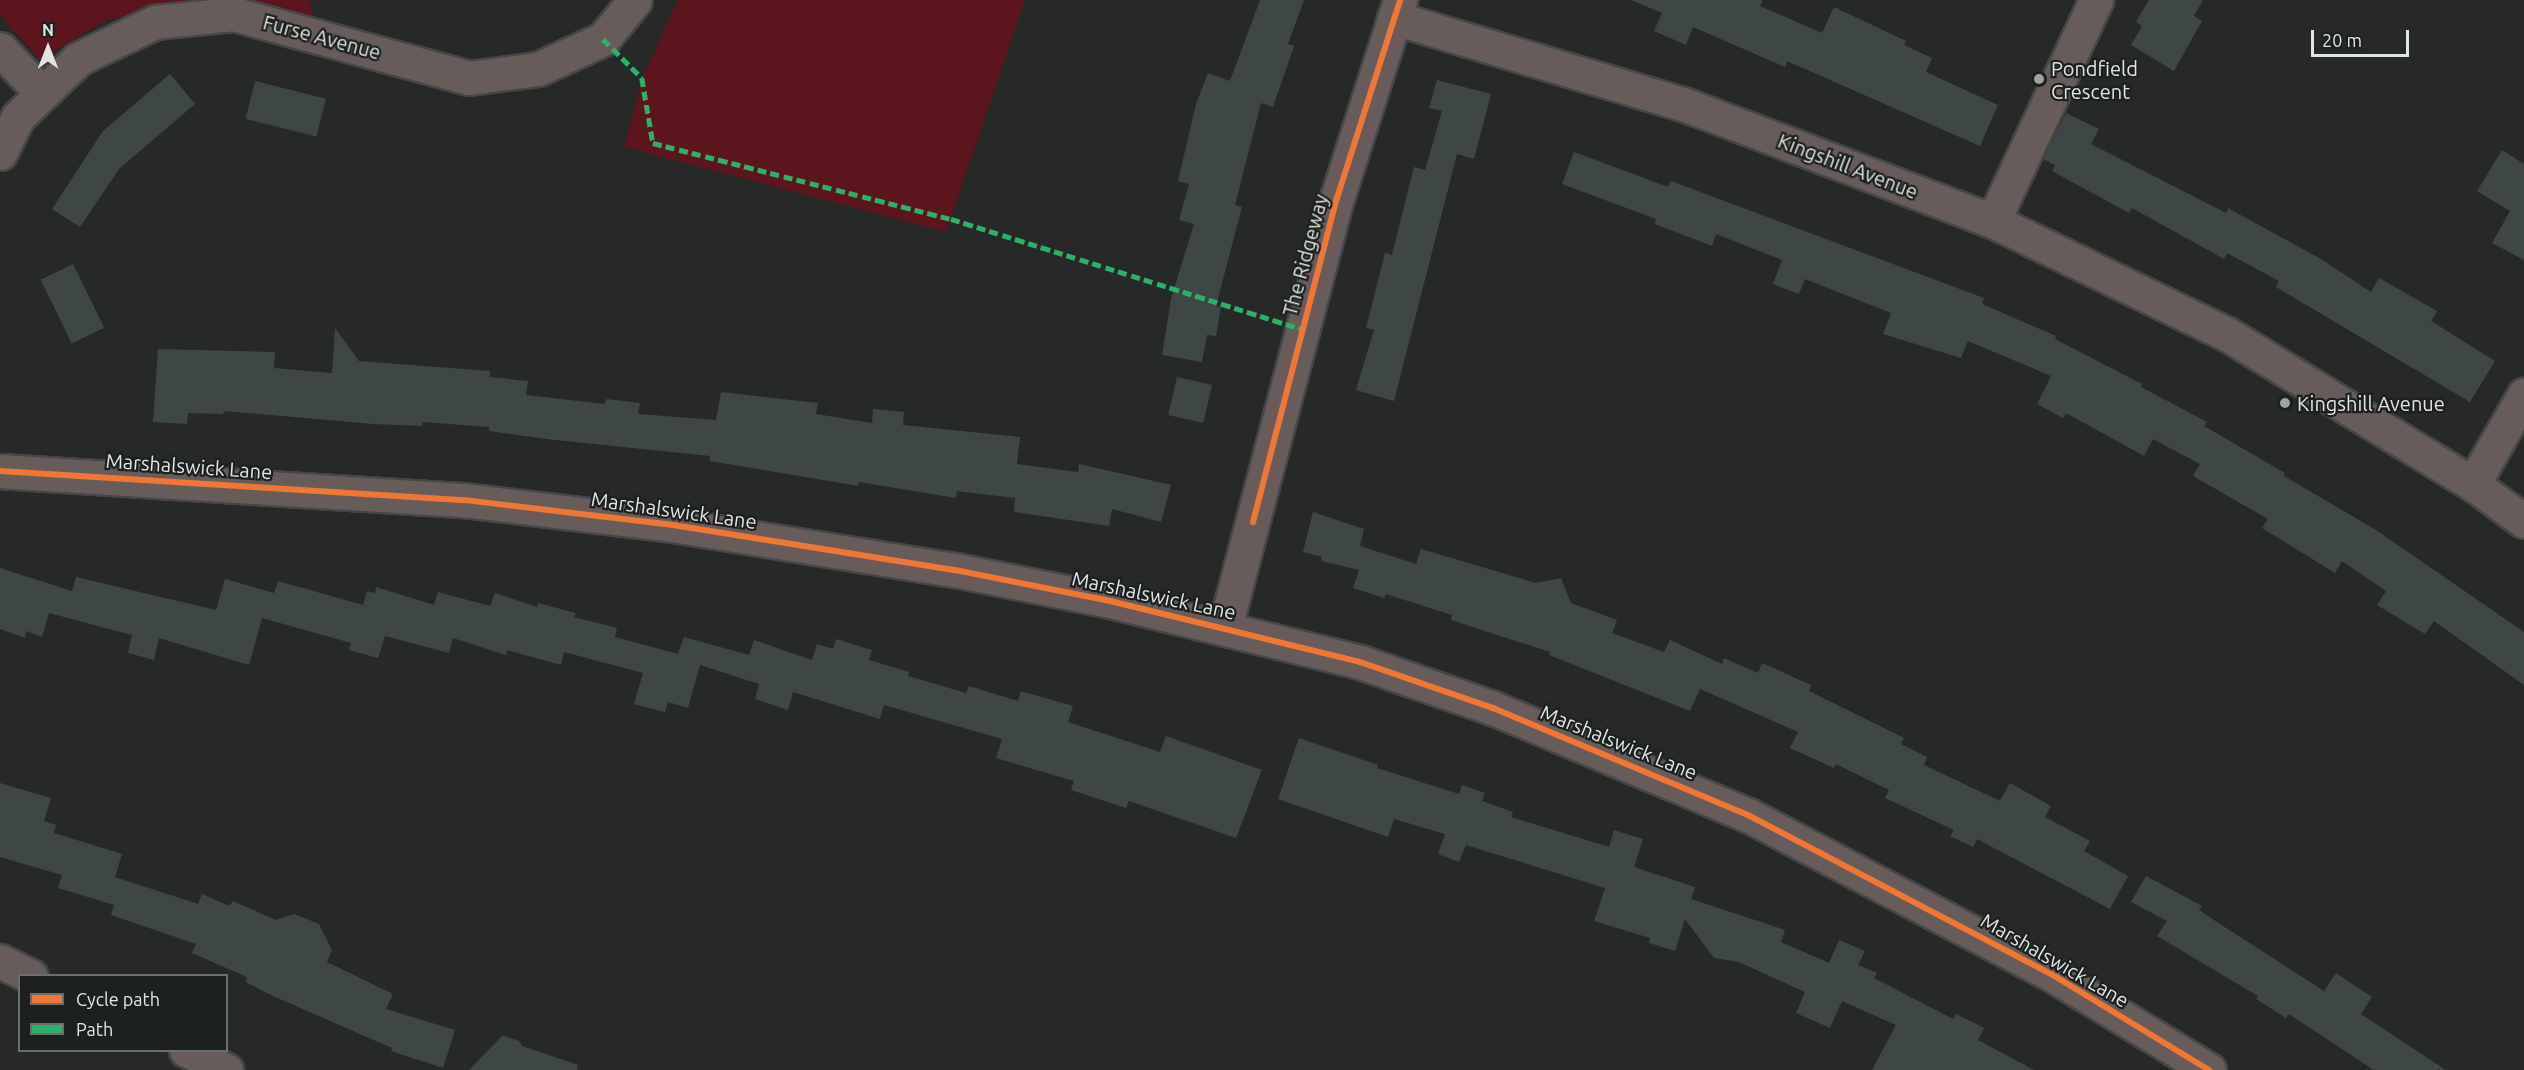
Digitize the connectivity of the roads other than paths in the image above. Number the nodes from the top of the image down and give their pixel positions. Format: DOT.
graph roads {
  1 [pos="635,0"];
  2 [pos="2096,0"];
  3 [pos="1397,9"];
  4 [pos="0,49"];
  5 [pos="41,92"];
  6 [pos="0,153"];
  7 [pos="1993,221"];
  8 [pos="2524,395"];
  9 [pos="0,471"];
  10 [pos="2473,484"];
  11 [pos="2524,521"];
  12 [pos="1225,627"];
  13 [pos="0,961"];
  14 [pos="29,974"];
  15 [pos="190,1052"];
  16 [pos="226,1070"];
  17 [pos="2209,1070"];
  1 -- 5 [label="street, Furse Avenue"];
  2 -- 7 [label="street"];
  3 -- 7 [label="street, Kingshill Avenue"];
  3 -- 12 [label="street, The Ridgeway"];
  4 -- 5 [label="street"];
  5 -- 6 [label="street, Furse Avenue"];
  7 -- 10 [label="street, Kingshill Avenue"];
  8 -- 10 [label="street"];
  9 -- 12 [label="street, Marshalswick Lane"];
  10 -- 11 [label="street, Kingshill Avenue"];
  12 -- 17 [label="street, Marshalswick Lane"];
  13 -- 14 [label="street"];
  15 -- 16 [label="street"];
}
